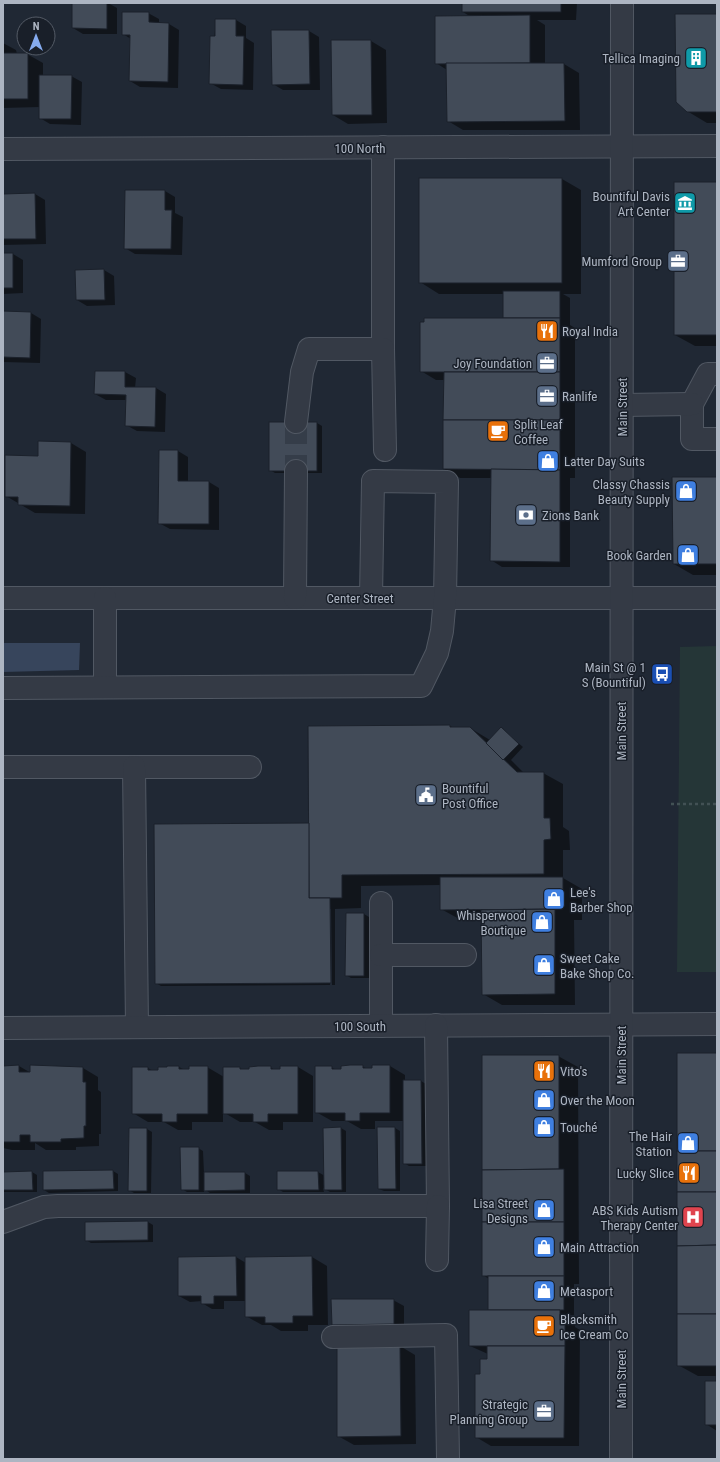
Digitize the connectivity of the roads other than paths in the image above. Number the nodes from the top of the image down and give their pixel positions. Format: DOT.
graph roads {
  1 [pos="622,3"];
  2 [pos="717,146"];
  3 [pos="383,147"];
  4 [pos="622,147"];
  5 [pos="3,149"];
  6 [pos="383,349"];
  7 [pos="717,374"];
  8 [pos="692,404"];
  9 [pos="622,405"];
  10 [pos="296,422"];
  11 [pos="717,439"];
  12 [pos="385,450"];
  13 [pos="296,470"];
  14 [pos="3,598"];
  15 [pos="105,598"];
  16 [pos="295,598"];
  17 [pos="371,598"];
  18 [pos="445,598"];
  19 [pos="622,598"];
  20 [pos="717,598"];
  21 [pos="3,688"];
  22 [pos="105,688"];
  23 [pos="3,767"];
  24 [pos="134,767"];
  25 [pos="250,767"];
  26 [pos="380,903"];
  27 [pos="381,955"];
  28 [pos="465,955"];
  29 [pos="621,1024"];
  30 [pos="717,1024"];
  31 [pos="436,1025"];
  32 [pos="381,1026"];
  33 [pos="137,1027"];
  34 [pos="3,1028"];
  35 [pos="438,1206"];
  36 [pos="3,1222"];
  37 [pos="437,1260"];
  38 [pos="333,1337"];
  39 [pos="448,1459"];
  40 [pos="621,1459"];
  1 -- 4 [label="street, Main Street"];
  2 -- 4 [label="street, 100 North"];
  3 -- 4 [label="street, 100 North"];
  3 -- 5 [label="street, 100 North"];
  3 -- 6 [label="street"];
  4 -- 9 [label="street, Main Street"];
  6 -- 10 [label="street"];
  6 -- 12 [label="street"];
  7 -- 8 [label="street"];
  8 -- 9 [label="street"];
  8 -- 11 [label="street"];
  9 -- 19 [label="street, Main Street"];
  13 -- 16 [label="street"];
  14 -- 15 [label="street, Center Street"];
  15 -- 16 [label="street, Center Street"];
  15 -- 22 [label="street"];
  16 -- 17 [label="street, Center Street"];
  17 -- 18 [label="street, Center Street"];
  17 -- 18 [label="street"];
  18 -- 19 [label="street, Center Street"];
  18 -- 22 [label="street"];
  19 -- 20 [label="street, Center Street"];
  19 -- 29 [label="street, Main Street"];
  21 -- 22 [label="street"];
  23 -- 24 [label="street"];
  24 -- 25 [label="street"];
  24 -- 33 [label="street"];
  26 -- 27 [label="street"];
  27 -- 28 [label="street"];
  27 -- 32 [label="street"];
  29 -- 30 [label="street, 100 South"];
  29 -- 31 [label="street, 100 South"];
  29 -- 40 [label="street, Main Street"];
  31 -- 32 [label="street, 100 South"];
  31 -- 35 [label="street"];
  32 -- 33 [label="street, 100 South"];
  33 -- 34 [label="street, 100 South"];
  35 -- 36 [label="street"];
  35 -- 37 [label="street"];
  38 -- 39 [label="street"];
}
